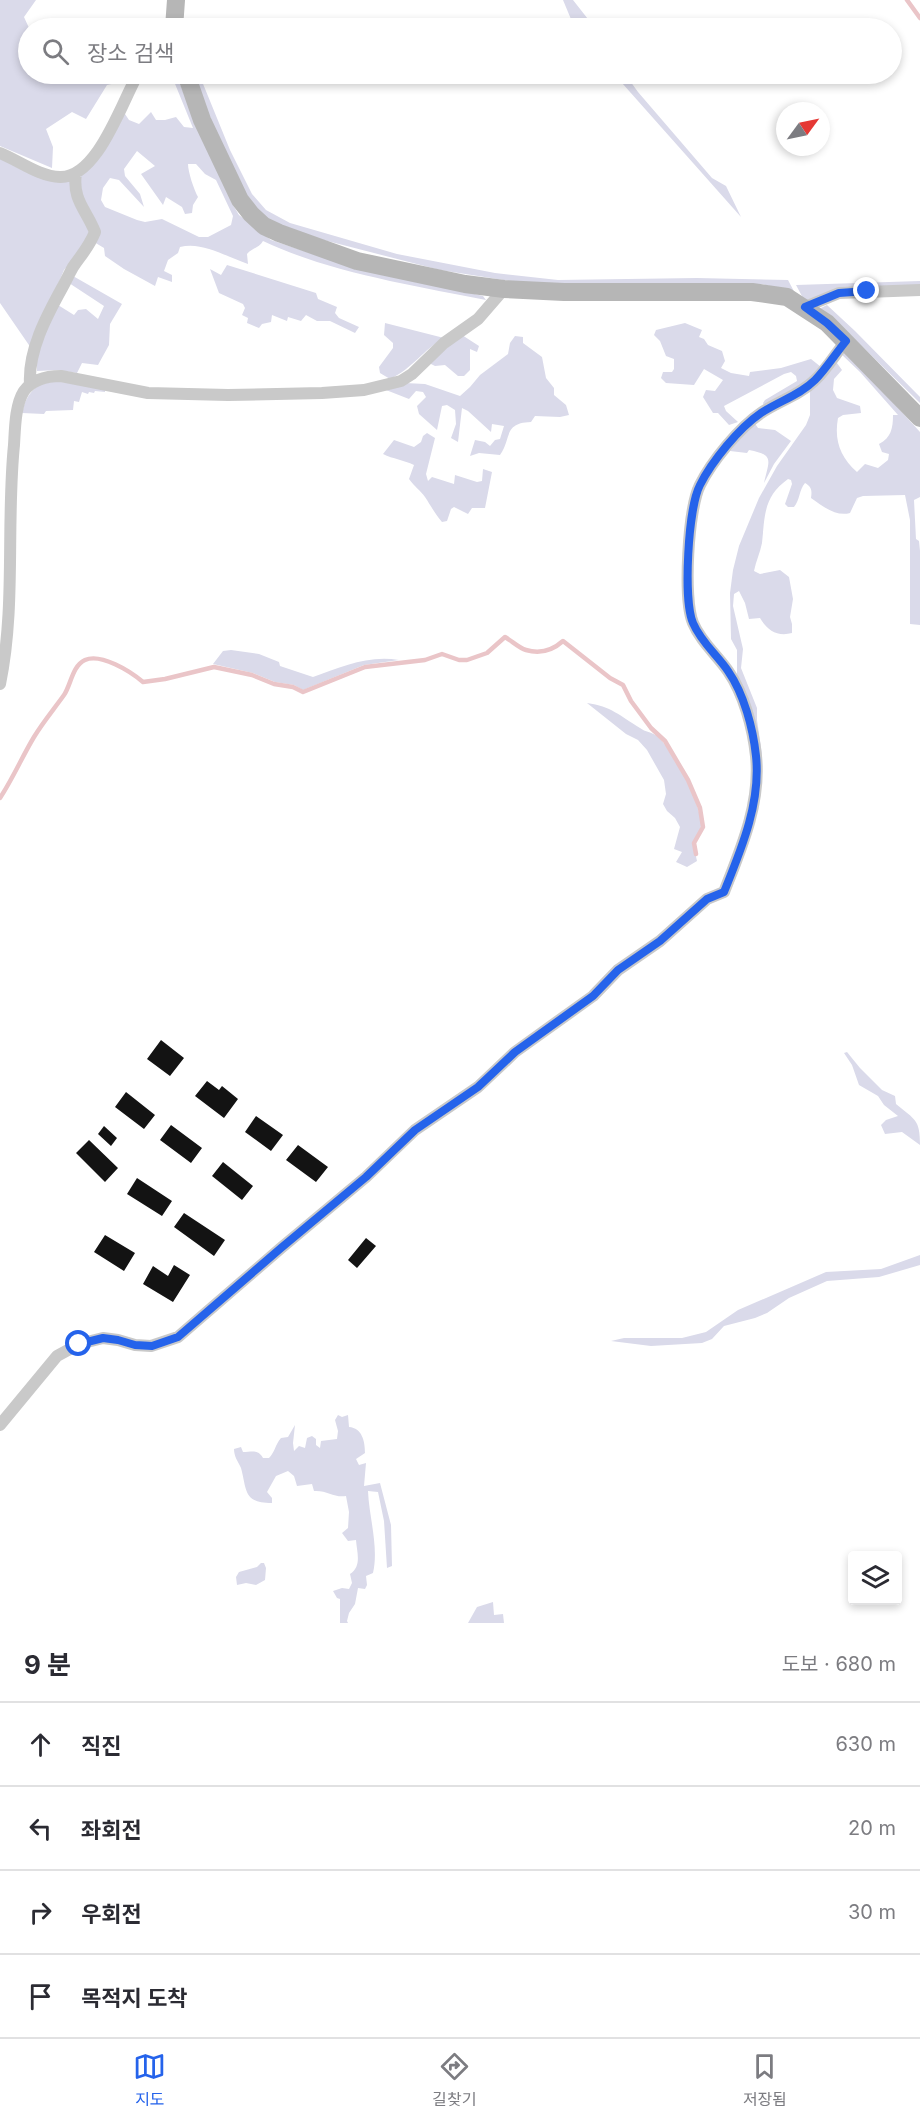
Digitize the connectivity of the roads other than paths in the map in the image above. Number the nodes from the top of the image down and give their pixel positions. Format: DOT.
graph roads {
  1 [pos="176,0"];
  2 [pos="175,18"];
  3 [pos="133,84"];
  4 [pos="189,84"];
  5 [pos="0,153"];
  6 [pos="76,173"];
  7 [pos="504,289"];
  8 [pos="920,290"];
  9 [pos="805,307"];
  10 [pos="846,341"];
  11 [pos="30,384"];
  12 [pos="920,418"];
  13 [pos="0,684"];
  14 [pos="0,1425"];
  1 -- 2 [label="main road"];
  3 -- 6 [label="street"];
  4 -- 7 [label="main road"];
  5 -- 6 [label="street"];
  6 -- 11 [label="street"];
  7 -- 9 [label="main road"];
  7 -- 11 [label="street"];
  8 -- 9 [label="street"];
  9 -- 10 [label="main road"];
  10 -- 12 [label="main road"];
  10 -- 14 [label="street"];
  11 -- 13 [label="street"];
}
